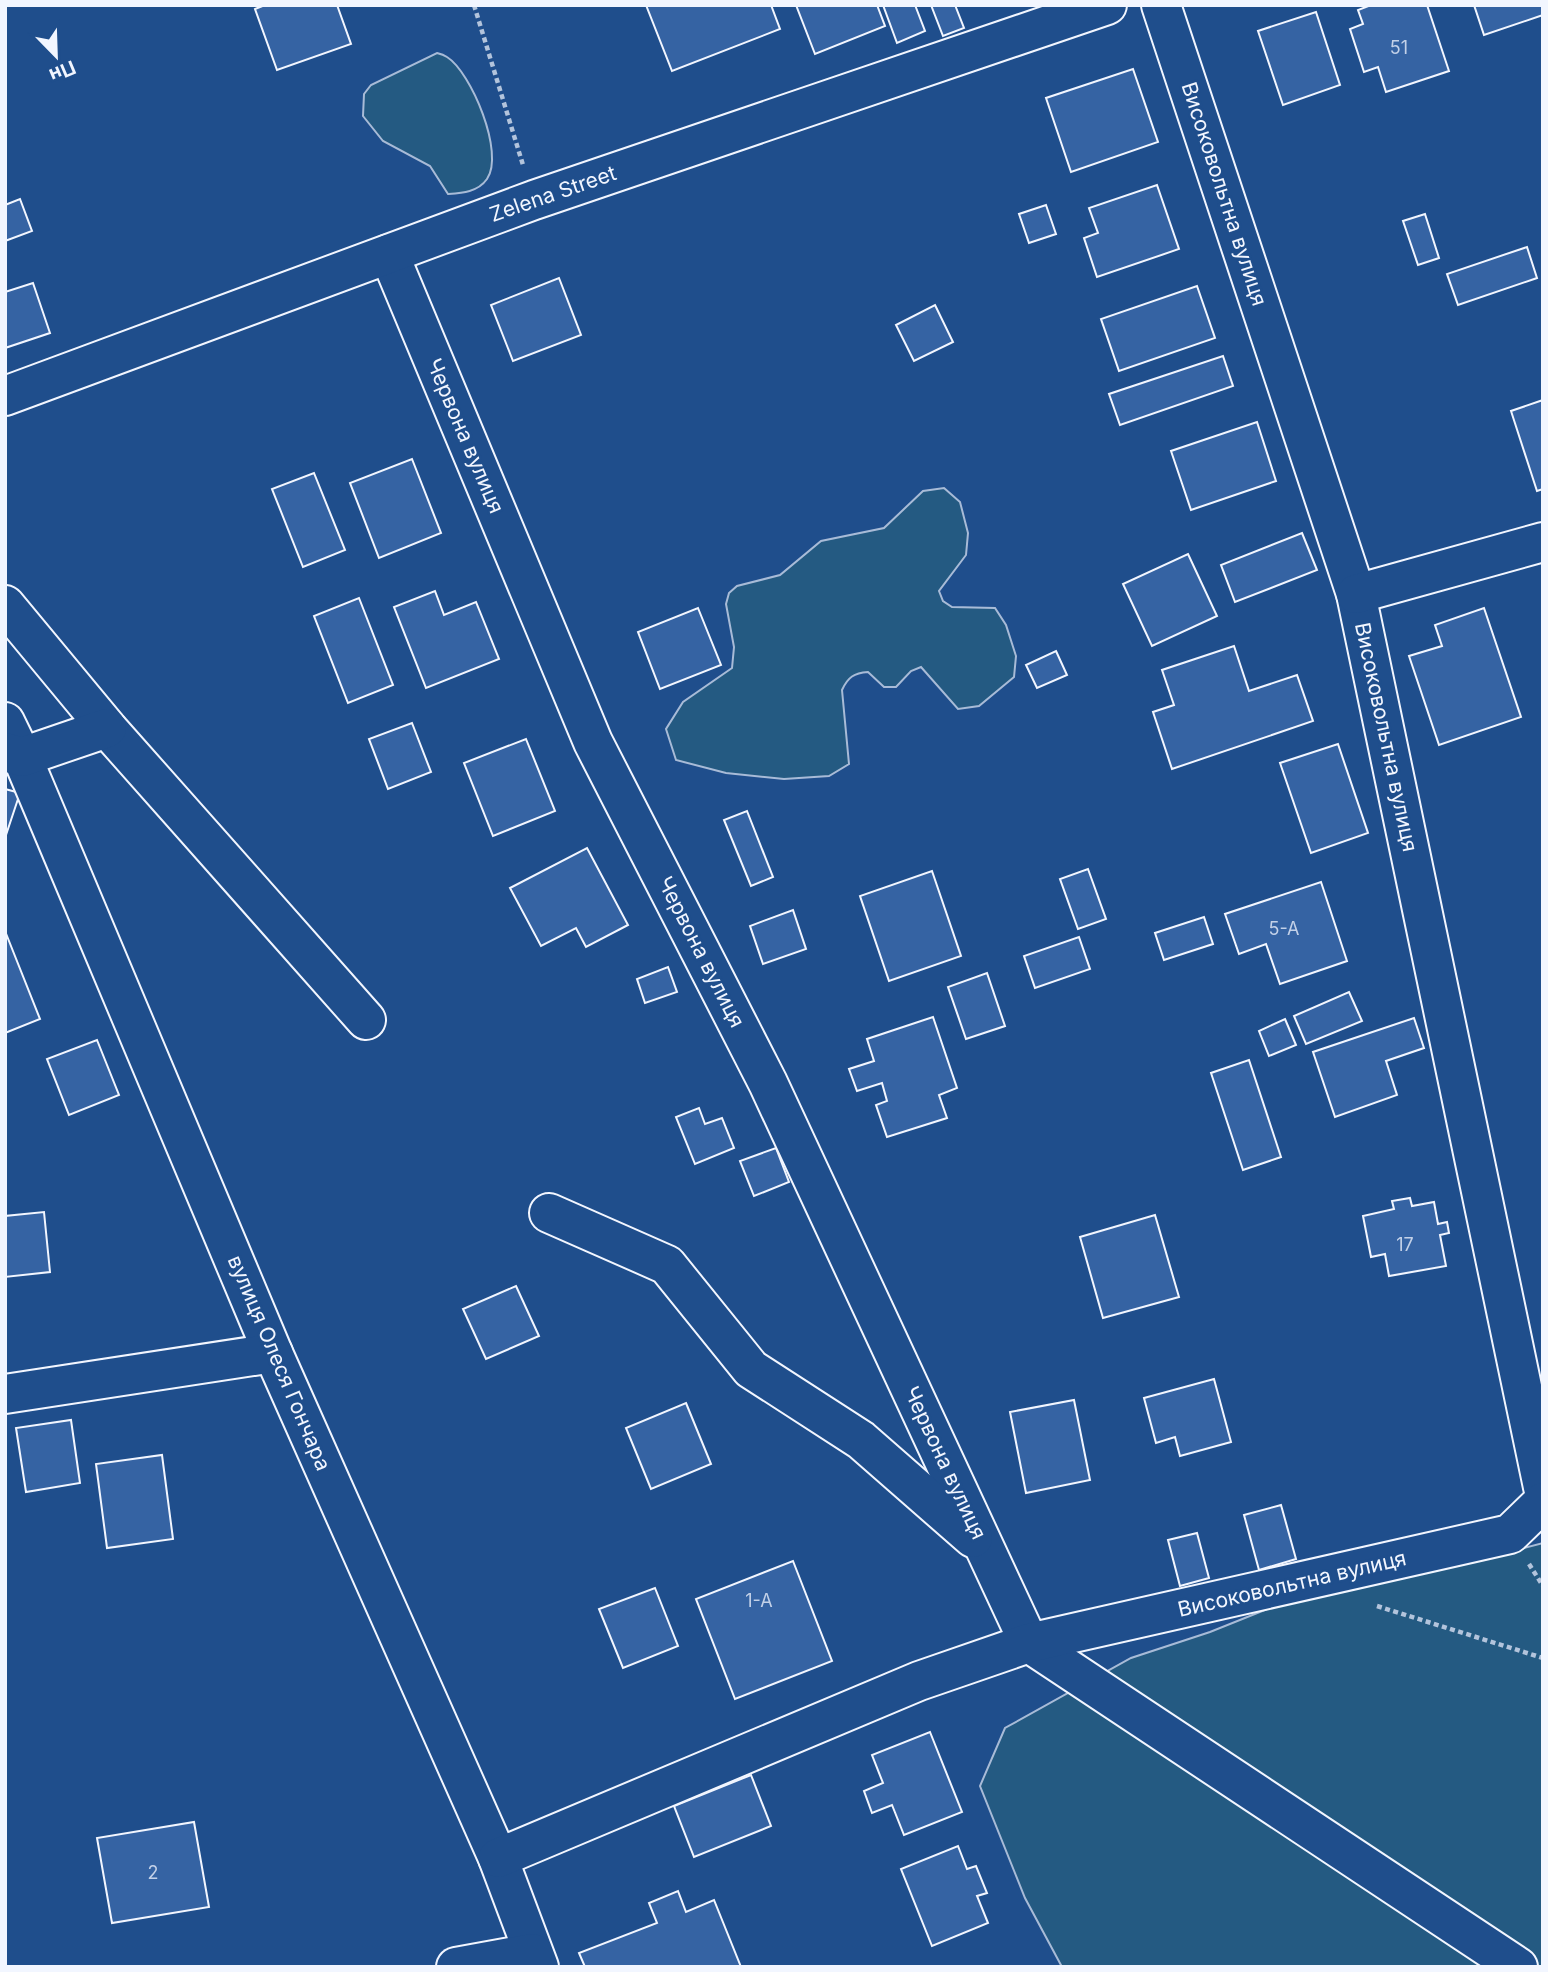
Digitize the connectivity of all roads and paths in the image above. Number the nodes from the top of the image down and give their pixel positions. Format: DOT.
graph roads {
  1 [pos="474,5"];
  2 [pos="1107,5"];
  3 [pos="1161,5"];
  4 [pos="534,200"];
  5 [pos="389,254"];
  6 [pos="5,396"];
  7 [pos="1543,542"];
  8 [pos="1356,594"];
  9 [pos="5,605"];
  10 [pos="5,722"];
  11 [pos="107,728"];
  12 [pos="14,754"];
  13 [pos="366,1020"];
  14 [pos="549,1213"];
  15 [pos="274,1353"];
  16 [pos="5,1394"];
  17 [pos="1543,1487"];
  18 [pos="1543,1502"];
  19 [pos="985,1549"];
  20 [pos="1365,1602"];
  21 [pos="1029,1643"];
  22 [pos="1543,1658"];
  23 [pos="498,1858"];
  24 [pos="536,1960"];
  25 [pos="456,1967"];
  26 [pos="1518,1967"];
  1 -- 4 [label="path"];
  2 -- 4 [label="street, Zelena Street"];
  3 -- 8 [label="street, Високовольтна вулиця"];
  4 -- 5 [label="street, Zelena Street"];
  5 -- 6 [label="street, Zelena Street"];
  5 -- 19 [label="street, Червона вулиця"];
  7 -- 8 [label="street"];
  8 -- 17 [label="street, Високовольтна вулиця"];
  9 -- 11 [label="street"];
  10 -- 12 [label="street"];
  11 -- 12 [label="street"];
  11 -- 13 [label="street"];
  12 -- 15 [label="street, вулиця Олеся Гончара"];
  14 -- 19 [label="street"];
  15 -- 16 [label="street"];
  15 -- 23 [label="street, вулиця Олеся Гончара"];
  18 -- 21 [label="street, Високовольтна вулиця"];
  19 -- 21 [label="street, Червона вулиця"];
  20 -- 22 [label="path"];
  21 -- 23 [label="street, Високовольтна вулиця"];
  21 -- 26 [label="street"];
  23 -- 24 [label="street, вулиця Олеся Гончара"];
  24 -- 25 [label="street"];
}
